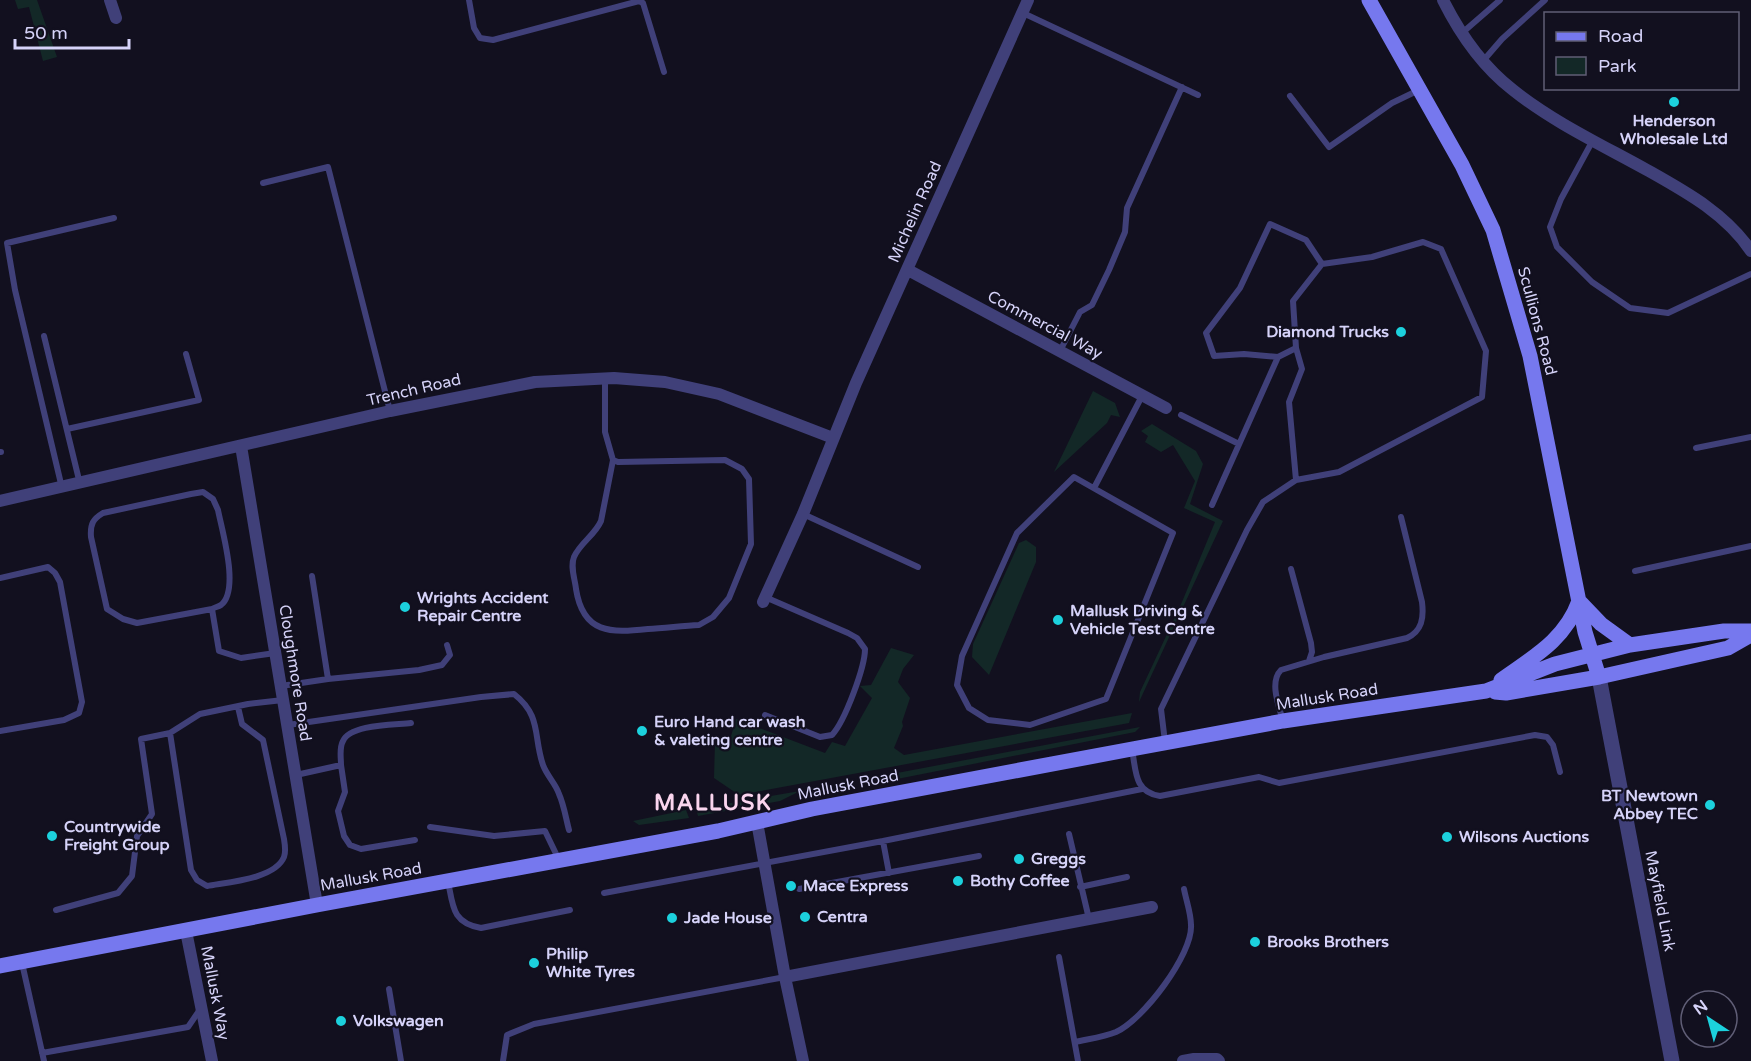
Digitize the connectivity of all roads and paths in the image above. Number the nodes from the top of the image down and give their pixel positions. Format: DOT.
graph roads {
  1 [pos="110,0"];
  2 [pos="469,0"];
  3 [pos="1028,0"];
  4 [pos="1369,0"];
  5 [pos="1443,0"];
  6 [pos="1500,0"];
  7 [pos="1545,0"];
  8 [pos="643,1"];
  9 [pos="1023,14"];
  10 [pos="116,18"];
  11 [pos="1462,33"];
  12 [pos="1483,61"];
  13 [pos="664,72"];
  14 [pos="1182,87"];
  15 [pos="1420,90"];
  16 [pos="1198,94"];
  17 [pos="1290,96"];
  18 [pos="1593,140"];
  19 [pos="263,183"];
  20 [pos="114,218"];
  21 [pos="1751,251"];
  22 [pos="1322,264"];
  23 [pos="908,270"];
  24 [pos="1751,274"];
  25 [pos="44,336"];
  26 [pos="1296,348"];
  27 [pos="1059,351"];
  28 [pos="186,354"];
  29 [pos="1278,357"];
  30 [pos="605,379"];
  31 [pos="1142,396"];
  32 [pos="1166,408"];
  33 [pos="390,411"];
  34 [pos="1181,415"];
  35 [pos="67,429"];
  36 [pos="1751,437"];
  37 [pos="833,438"];
  38 [pos="1239,444"];
  39 [pos="241,446"];
  40 [pos="1696,448"];
  41 [pos="613,460"];
  42 [pos="1296,480"];
  43 [pos="80,484"];
  44 [pos="62,488"];
  45 [pos="1094,488"];
  46 [pos="0,501"];
  47 [pos="1212,505"];
  48 [pos="803,514"];
  49 [pos="1401,517"];
  50 [pos="1751,546"];
  51 [pos="918,567"];
  52 [pos="1291,569"];
  53 [pos="1635,571"];
  54 [pos="312,576"];
  55 [pos="0,578"];
  56 [pos="764,600"];
  57 [pos="1579,601"];
  58 [pos="212,609"];
  59 [pos="1751,633"];
  60 [pos="447,645"];
  61 [pos="1630,645"];
  62 [pos="275,653"];
  63 [pos="1592,655"];
  64 [pos="1309,661"];
  65 [pos="1599,677"];
  66 [pos="328,679"];
  67 [pos="281,686"];
  68 [pos="1486,691"];
  69 [pos="283,700"];
  70 [pos="238,707"];
  71 [pos="765,715"];
  72 [pos="1283,721"];
  73 [pos="411,723"];
  74 [pos="287,725"];
  75 [pos="0,731"];
  76 [pos="170,733"];
  77 [pos="1165,743"];
  78 [pos="1132,749"];
  79 [pos="341,765"];
  80 [pos="1560,772"];
  81 [pos="295,775"];
  82 [pos="1142,789"];
  83 [pos="757,822"];
  84 [pos="430,827"];
  85 [pos="569,830"];
  86 [pos="1069,834"];
  87 [pos="415,840"];
  88 [pos="883,841"];
  89 [pos="979,856"];
  90 [pos="560,860"];
  91 [pos="764,864"];
  92 [pos="889,873"];
  93 [pos="1127,877"];
  94 [pos="448,881"];
  95 [pos="1080,887"];
  96 [pos="1184,889"];
  97 [pos="799,890"];
  98 [pos="604,892"];
  99 [pos="317,905"];
  100 [pos="1152,907"];
  101 [pos="56,910"];
  102 [pos="570,910"];
  103 [pos="1089,919"];
  104 [pos="186,931"];
  105 [pos="1059,957"];
  106 [pos="22,962"];
  107 [pos="0,966"];
  108 [pos="785,976"];
  109 [pos="389,989"];
  110 [pos="201,1008"];
  111 [pos="1075,1042"];
  112 [pos="42,1053"];
  113 [pos="44,1061"];
  114 [pos="212,1061"];
  115 [pos="401,1061"];
  116 [pos="503,1061"];
  117 [pos="803,1061"];
  118 [pos="1078,1061"];
  119 [pos="1184,1061"];
  120 [pos="1219,1061"];
  121 [pos="1672,1061"];
  1 -- 10 [label="street"];
  2 -- 8 [label="lane"];
  3 -- 9 [label="street, Michelin Road"];
  4 -- 15 [label="main road, Scullions Road"];
  5 -- 11 [label="street"];
  6 -- 11 [label="lane"];
  7 -- 12 [label="lane"];
  8 -- 13 [label="lane"];
  9 -- 14 [label="lane"];
  9 -- 23 [label="street, Michelin Road"];
  11 -- 12 [label="street"];
  12 -- 18 [label="street"];
  14 -- 16 [label="lane"];
  14 -- 27 [label="lane"];
  15 -- 17 [label="lane"];
  15 -- 57 [label="main road, Scullions Road"];
  18 -- 21 [label="street"];
  18 -- 24 [label="lane"];
  19 -- 33 [label="lane"];
  20 -- 44 [label="lane"];
  22 -- 26 [label="lane"];
  22 -- 29 [label="lane"];
  22 -- 42 [label="lane"];
  23 -- 27 [label="street, Commercial Way"];
  23 -- 37 [label="street, Michelin Road"];
  25 -- 35 [label="lane"];
  26 -- 29 [label="lane"];
  26 -- 42 [label="lane"];
  27 -- 31 [label="street, Commercial Way"];
  28 -- 35 [label="lane"];
  29 -- 38 [label="lane"];
  30 -- 33 [label="street, Trench Road"];
  30 -- 37 [label="street, Trench Road"];
  30 -- 41 [label="lane"];
  31 -- 32 [label="street, Commercial Way"];
  31 -- 45 [label="lane"];
  33 -- 39 [label="street, Trench Road"];
  34 -- 38 [label="lane"];
  35 -- 43 [label="lane"];
  36 -- 40 [label="lane"];
  37 -- 48 [label="street, Michelin Road"];
  38 -- 47 [label="lane"];
  39 -- 43 [label="street, Trench Road"];
  39 -- 62 [label="street, Cloughmore Road"];
  41 -- 41 [label="lane"];
  42 -- 77 [label="lane"];
  43 -- 44 [label="street, Trench Road"];
  44 -- 46 [label="street, Trench Road"];
  45 -- 45 [label="lane"];
  48 -- 51 [label="lane"];
  48 -- 56 [label="street, Michelin Road"];
  49 -- 64 [label="lane"];
  50 -- 53 [label="lane"];
  52 -- 64 [label="lane"];
  54 -- 66 [label="lane"];
  55 -- 75 [label="lane"];
  56 -- 71 [label="lane"];
  57 -- 61 [label="main road"];
  57 -- 63 [label="main road, Scullions Road"];
  57 -- 68 [label="main road"];
  58 -- 58 [label="lane"];
  58 -- 62 [label="lane"];
  59 -- 61 [label="main road, Mallusk Road"];
  59 -- 65 [label="main road"];
  60 -- 66 [label="lane"];
  61 -- 63 [label="main road, Mallusk Road"];
  62 -- 67 [label="street, Cloughmore Road"];
  63 -- 65 [label="main road, Scullions Road"];
  63 -- 68 [label="main road, Mallusk Road"];
  64 -- 72 [label="lane"];
  65 -- 68 [label="main road"];
  65 -- 121 [label="street, Mayfield Link"];
  66 -- 67 [label="lane"];
  67 -- 69 [label="street, Cloughmore Road"];
  68 -- 72 [label="main road, Mallusk Road"];
  69 -- 70 [label="lane"];
  69 -- 74 [label="street, Cloughmore Road"];
  70 -- 76 [label="lane"];
  70 -- 76 [label="lane"];
  72 -- 77 [label="main road, Mallusk Road"];
  73 -- 79 [label="lane"];
  74 -- 81 [label="street, Cloughmore Road"];
  74 -- 85 [label="lane"];
  76 -- 101 [label="lane"];
  77 -- 78 [label="main road, Mallusk Road"];
  78 -- 82 [label="lane"];
  78 -- 83 [label="main road, Mallusk Road"];
  79 -- 81 [label="lane"];
  79 -- 87 [label="lane"];
  80 -- 82 [label="lane"];
  81 -- 99 [label="street, Cloughmore Road"];
  82 -- 88 [label="lane"];
  83 -- 90 [label="main road, Mallusk Road"];
  83 -- 91 [label="street"];
  84 -- 90 [label="lane"];
  86 -- 95 [label="lane"];
  88 -- 91 [label="lane"];
  88 -- 92 [label="lane"];
  89 -- 92 [label="lane"];
  90 -- 94 [label="main road, Mallusk Road"];
  91 -- 98 [label="lane"];
  91 -- 108 [label="street"];
  92 -- 97 [label="lane"];
  93 -- 95 [label="lane"];
  94 -- 99 [label="main road, Mallusk Road"];
  94 -- 102 [label="lane"];
  95 -- 103 [label="lane"];
  96 -- 111 [label="lane"];
  99 -- 104 [label="main road, Mallusk Road"];
  100 -- 103 [label="street"];
  103 -- 108 [label="street"];
  104 -- 106 [label="main road, Mallusk Road"];
  104 -- 110 [label="street, Mallusk Way"];
  105 -- 111 [label="lane"];
  106 -- 107 [label="main road, Mallusk Road"];
  106 -- 112 [label="lane"];
  108 -- 116 [label="lane"];
  108 -- 117 [label="street"];
  109 -- 115 [label="lane"];
  110 -- 112 [label="lane"];
  110 -- 114 [label="street, Mallusk Way"];
  111 -- 118 [label="lane"];
  112 -- 113 [label="lane"];
  119 -- 120 [label="street"];
}
